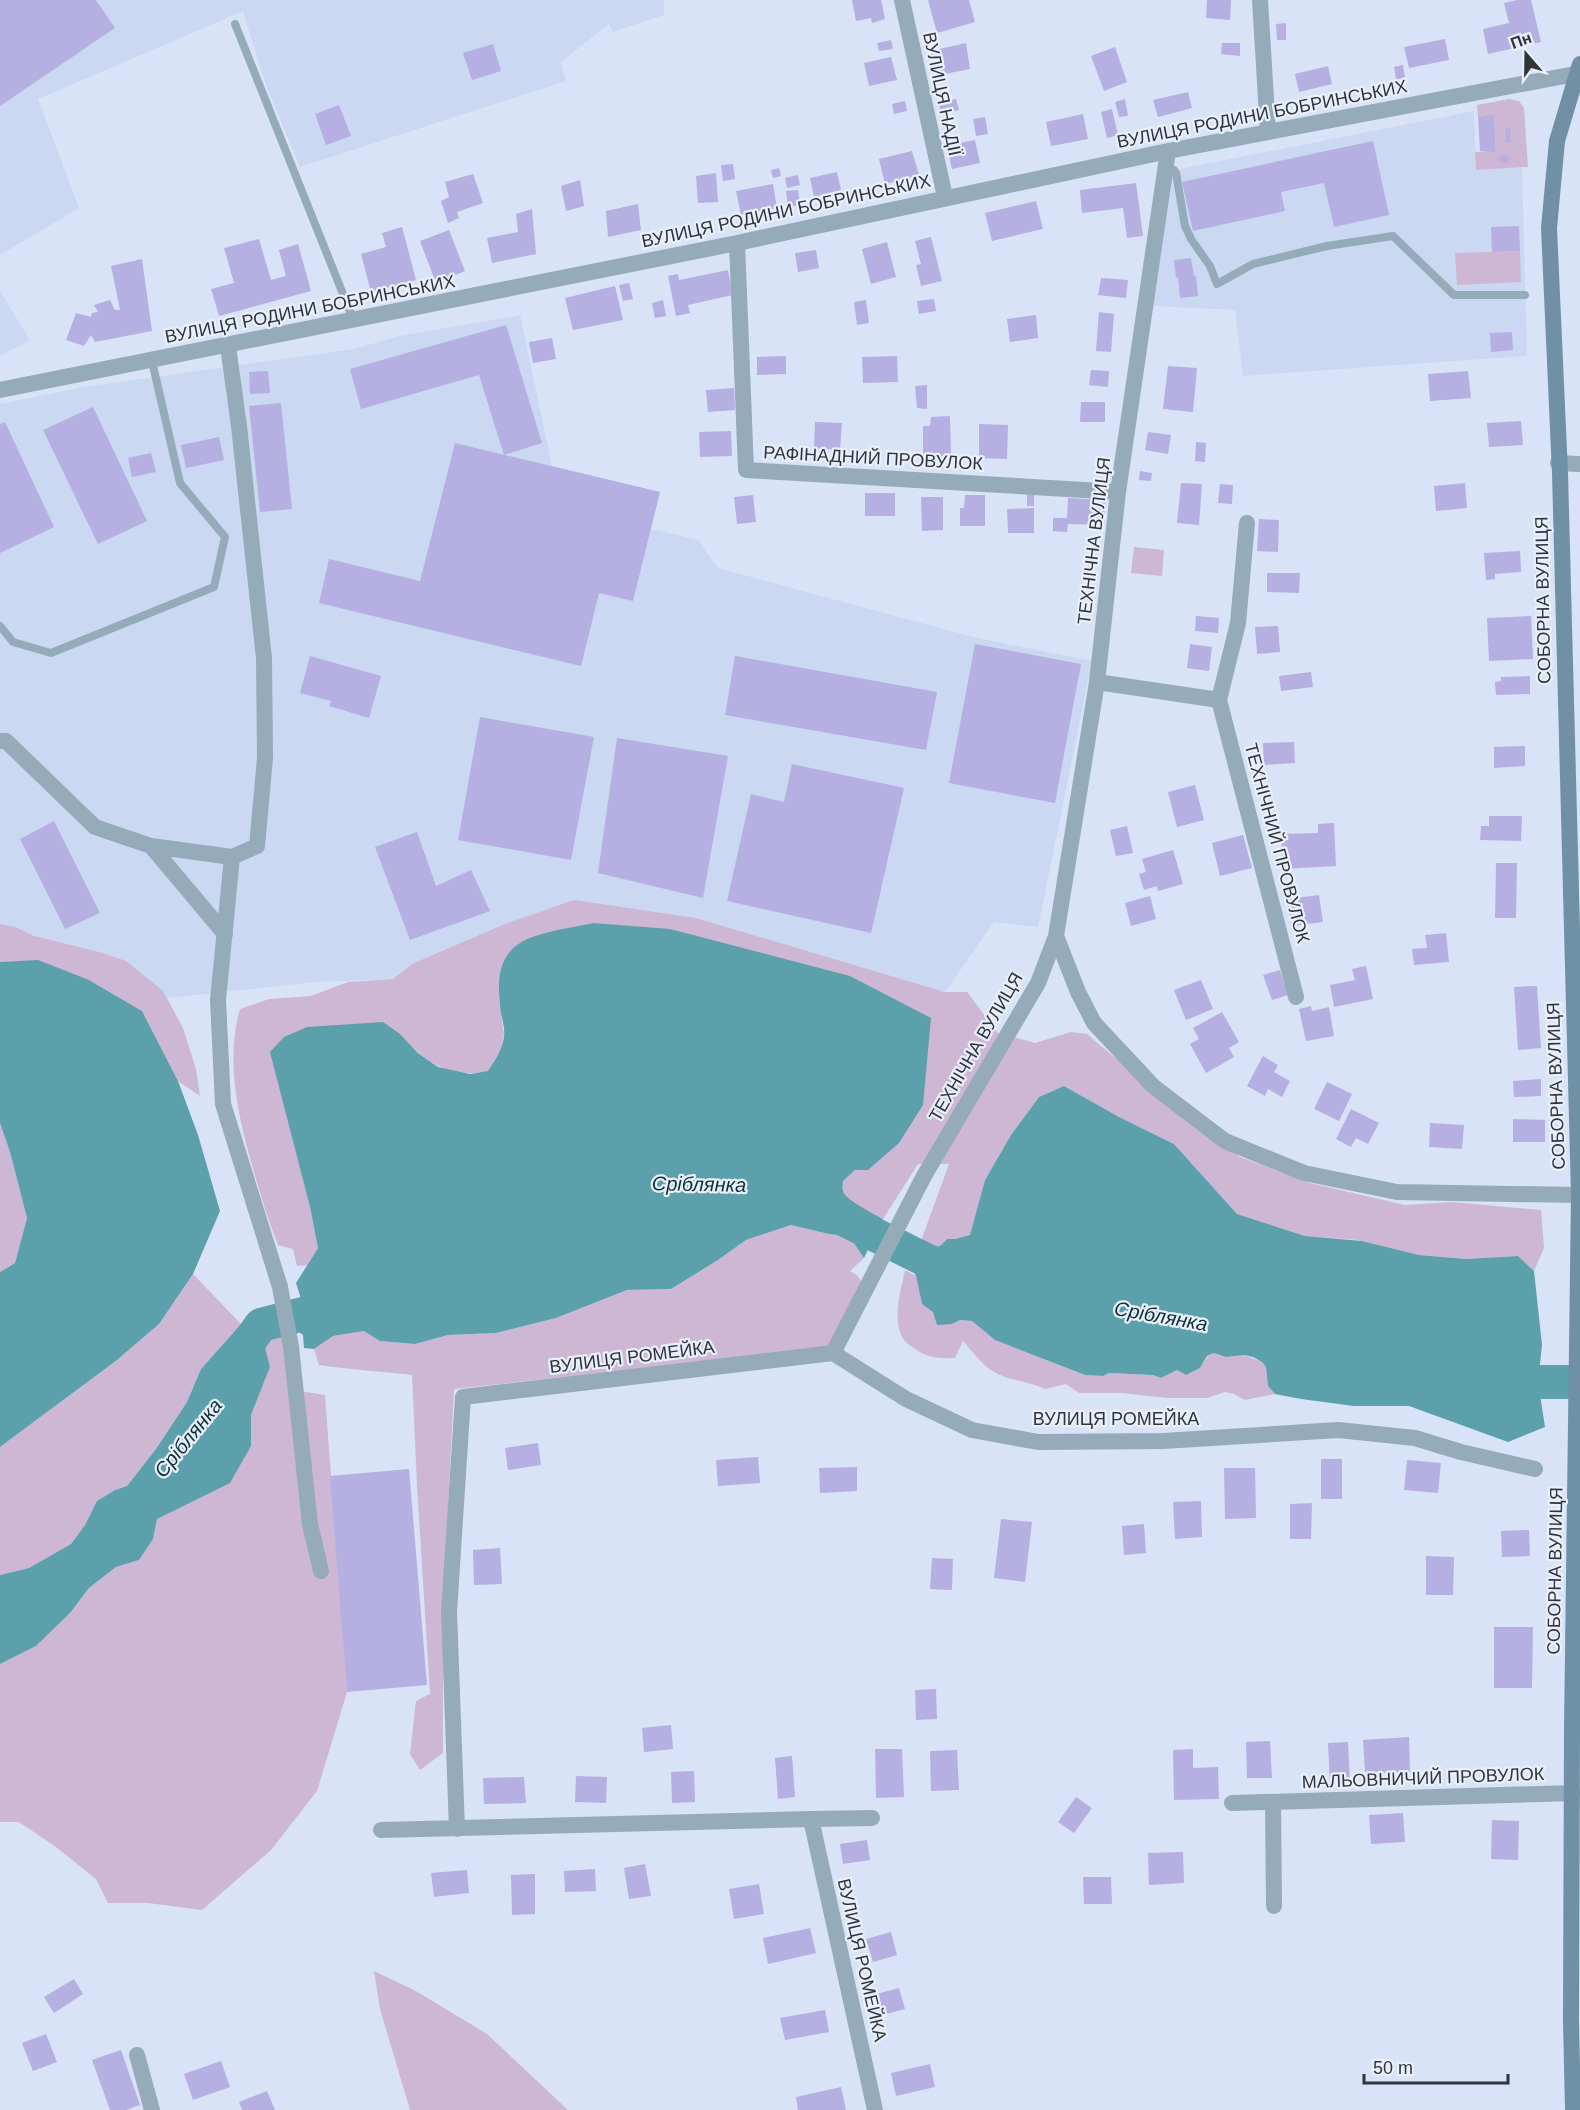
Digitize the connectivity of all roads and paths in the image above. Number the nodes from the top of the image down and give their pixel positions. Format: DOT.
graph roads {
  1 [pos="902,0"];
  2 [pos="1260,0"];
  3 [pos="235,24"];
  4 [pos="1579,70"];
  5 [pos="1268,132"];
  6 [pos="1168,151"];
  7 [pos="1166,169"];
  8 [pos="945,197"];
  9 [pos="737,243"];
  10 [pos="1525,295"];
  11 [pos="353,319"];
  12 [pos="228,346"];
  13 [pos="152,361"];
  14 [pos="0,390"];
  15 [pos="1558,464"];
  16 [pos="1580,464"];
  17 [pos="1118,492"];
  18 [pos="1247,523"];
  19 [pos="0,626"];
  20 [pos="1097,682"];
  21 [pos="1219,700"];
  22 [pos="0,741"];
  23 [pos="151,846"];
  24 [pos="232,857"];
  25 [pos="225,934"];
  26 [pos="1056,936"];
  27 [pos="1296,997"];
  28 [pos="1579,1149"];
  29 [pos="1579,1195"];
  30 [pos="1579,1249"];
  31 [pos="833,1353"];
  32 [pos="1535,1469"];
  33 [pos="321,1570"];
  34 [pos="1573,1793"];
  35 [pos="1273,1802"];
  36 [pos="1232,1803"];
  37 [pos="872,1818"];
  38 [pos="811,1819"];
  39 [pos="457,1829"];
  40 [pos="381,1830"];
  41 [pos="1274,1906"];
  42 [pos="137,2055"];
  43 [pos="152,2110"];
  44 [pos="875,2110"];
  45 [pos="1573,2110"];
  1 -- 8 [label="street, ВУЛИЦЯ НАДІЇ"];
  2 -- 5 [label="street"];
  3 -- 11 [label="lane"];
  4 -- 5 [label="street, ВУЛИЦЯ РОДИНИ БОБРИНСЬКИХ"];
  4 -- 15 [label="main road, СОБОРНА ВУЛИЦЯ"];
  5 -- 6 [label="street, ВУЛИЦЯ РОДИНИ БОБРИНСЬКИХ"];
  6 -- 7 [label="street, ТЕХНІЧНА ВУЛИЦЯ"];
  6 -- 8 [label="street, ВУЛИЦЯ РОДИНИ БОБРИНСЬКИХ"];
  7 -- 10 [label="lane"];
  7 -- 17 [label="street, ТЕХНІЧНА ВУЛИЦЯ"];
  8 -- 9 [label="street, ВУЛИЦЯ РОДИНИ БОБРИНСЬКИХ"];
  9 -- 11 [label="street, ВУЛИЦЯ РОДИНИ БОБРИНСЬКИХ"];
  9 -- 17 [label="street, РАФІНАДНИЙ ПРОВУЛОК"];
  11 -- 12 [label="street, ВУЛИЦЯ РОДИНИ БОБРИНСЬКИХ"];
  12 -- 13 [label="street, ВУЛИЦЯ РОДИНИ БОБРИНСЬКИХ"];
  12 -- 24 [label="street"];
  13 -- 14 [label="street, ВУЛИЦЯ РОДИНИ БОБРИНСЬКИХ"];
  13 -- 19 [label="lane"];
  15 -- 16 [label="street"];
  15 -- 28 [label="main road, СОБОРНА ВУЛИЦЯ"];
  17 -- 20 [label="street, ТЕХНІЧНА ВУЛИЦЯ"];
  18 -- 21 [label="street, ТЕХНІЧНИЙ ПРОВУЛОК"];
  20 -- 21 [label="street"];
  20 -- 26 [label="street, ТЕХНІЧНА ВУЛИЦЯ"];
  21 -- 27 [label="street, ТЕХНІЧНИЙ ПРОВУЛОК"];
  22 -- 23 [label="street"];
  23 -- 24 [label="street"];
  23 -- 25 [label="street"];
  24 -- 25 [label="street"];
  25 -- 33 [label="street"];
  26 -- 29 [label="street"];
  26 -- 31 [label="street, ТЕХНІЧНА ВУЛИЦЯ"];
  28 -- 29 [label="main road, СОБОРНА ВУЛИЦЯ"];
  29 -- 30 [label="main road, СОБОРНА ВУЛИЦЯ"];
  30 -- 34 [label="main road, СОБОРНА ВУЛИЦЯ"];
  31 -- 32 [label="street, ВУЛИЦЯ РОМЕЙКА"];
  31 -- 39 [label="street, ВУЛИЦЯ РОМЕЙКА"];
  34 -- 35 [label="street, МАЛЬОВНИЧИЙ ПРОВУЛОК"];
  34 -- 45 [label="main road, СОБОРНА ВУЛИЦЯ"];
  35 -- 36 [label="street, МАЛЬОВНИЧИЙ ПРОВУЛОК"];
  35 -- 41 [label="street"];
  37 -- 38 [label="street"];
  38 -- 39 [label="street"];
  38 -- 44 [label="street, ВУЛИЦЯ РОМЕЙКА"];
  39 -- 40 [label="street"];
  42 -- 43 [label="street"];
}
